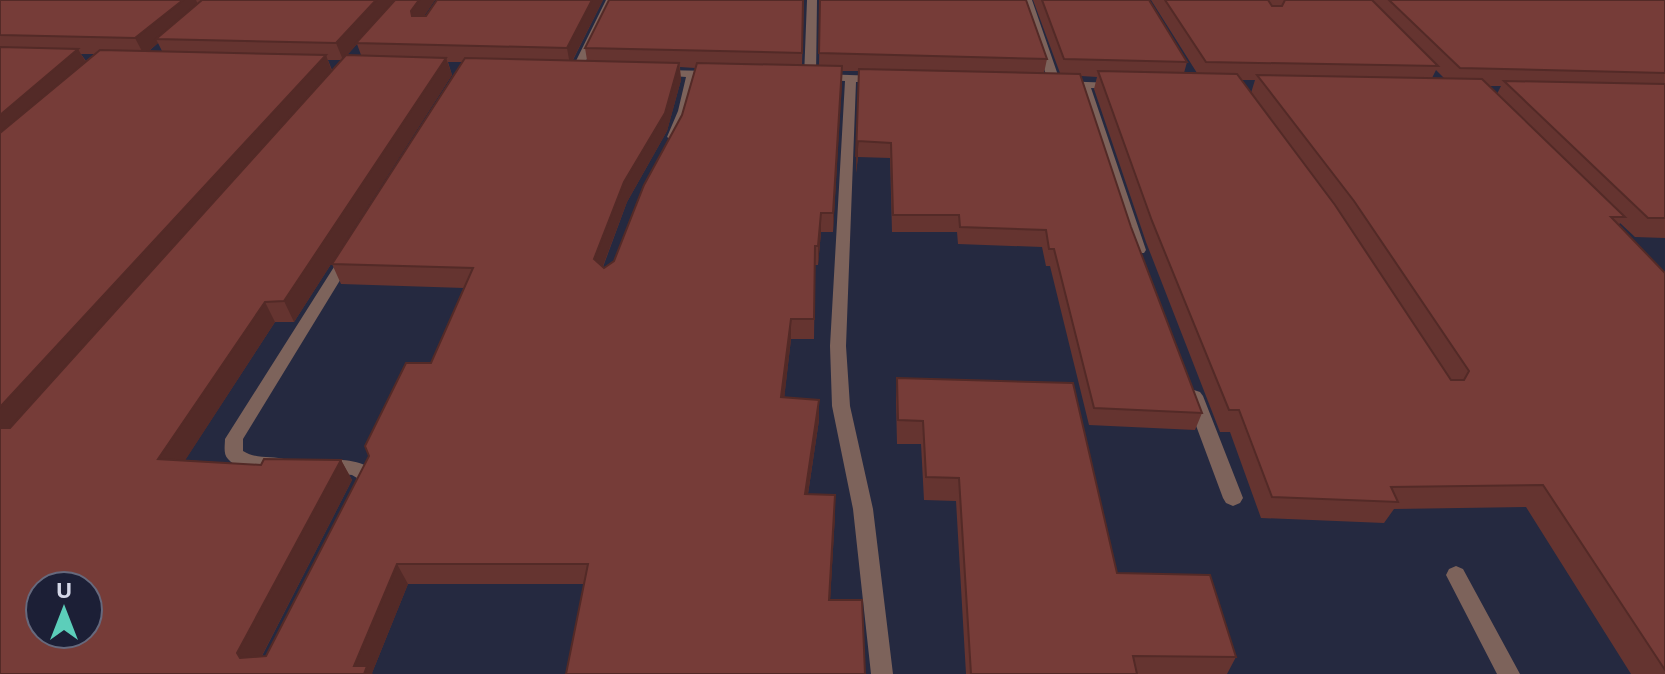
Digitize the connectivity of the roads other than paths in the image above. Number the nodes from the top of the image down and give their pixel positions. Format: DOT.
graph roads {
  1 [pos="611,0"];
  2 [pos="812,0"];
  3 [pos="1027,0"];
  4 [pos="560,70"];
  5 [pos="576,71"];
  6 [pos="590,71"];
  7 [pos="649,72"];
  8 [pos="692,73"];
  9 [pos="722,74"];
  10 [pos="796,76"];
  11 [pos="810,77"];
  12 [pos="851,78"];
  13 [pos="898,79"];
  14 [pos="1039,83"];
  15 [pos="1055,84"];
  16 [pos="1084,85"];
  17 [pos="1126,86"];
  18 [pos="669,144"];
  19 [pos="353,247"];
  20 [pos="1147,271"];
  21 [pos="1190,385"];
  22 [pos="1233,498"];
  23 [pos="354,503"];
  24 [pos="1456,575"];
  25 [pos="882,674"];
  26 [pos="1509,674"];
  1 -- 5 [label="street"];
  2 -- 11 [label="street"];
  3 -- 15 [label="street"];
  4 -- 5 [label="street"];
  5 -- 6 [label="street"];
  7 -- 8 [label="street"];
  8 -- 9 [label="street"];
  8 -- 18 [label="street"];
  10 -- 11 [label="street"];
  11 -- 12 [label="street"];
  12 -- 13 [label="street"];
  12 -- 25 [label="street"];
  14 -- 15 [label="street"];
  15 -- 16 [label="street"];
  16 -- 17 [label="street"];
  16 -- 20 [label="street"];
  19 -- 23 [label="street"];
  21 -- 22 [label="street"];
  24 -- 26 [label="street"];
}
